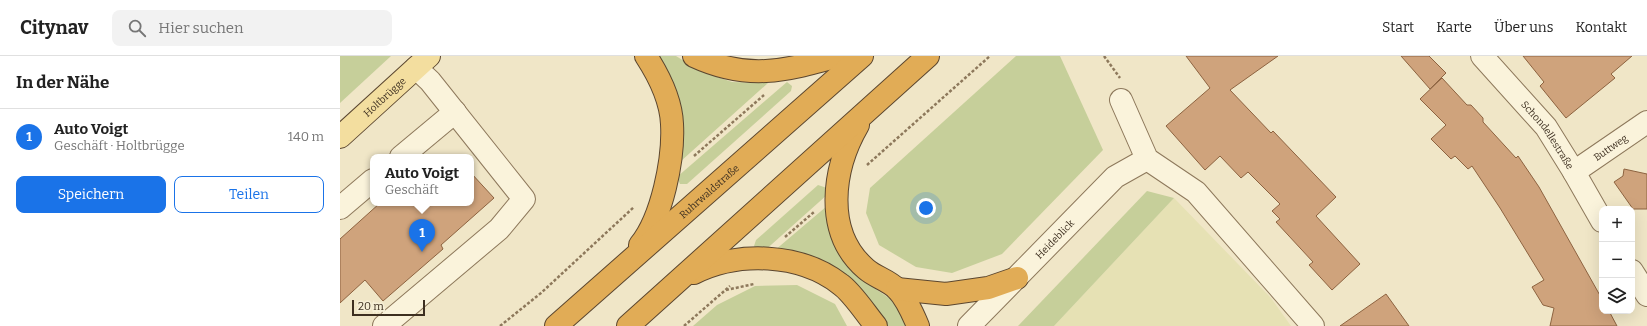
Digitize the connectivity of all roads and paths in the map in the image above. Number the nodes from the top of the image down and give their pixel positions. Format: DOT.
graph roads {
  1 [pos="646,56"];
  2 [pos="694,56"];
  3 [pos="839,56"];
  4 [pos="862,56"];
  5 [pos="928,56"];
  6 [pos="990,56"];
  7 [pos="1104,56"];
  8 [pos="1482,56"];
  9 [pos="422,62"];
  10 [pos="1121,90"];
  11 [pos="766,93"];
  12 [pos="866,111"];
  13 [pos="454,112"];
  14 [pos="1647,122"];
  15 [pos="340,137"];
  16 [pos="405,154"];
  17 [pos="1147,159"];
  18 [pos="866,165"];
  19 [pos="1574,172"];
  20 [pos="666,180"];
  21 [pos="370,183"];
  22 [pos="635,204"];
  23 [pos="340,208"];
  24 [pos="814,211"];
  25 [pos="1599,216"];
  26 [pos="779,243"];
  27 [pos="621,269"];
  28 [pos="1635,276"];
  29 [pos="1017,278"];
  30 [pos="756,283"];
  31 [pos="674,285"];
  32 [pos="896,289"];
  33 [pos="1647,296"];
  34 [pos="868,321"];
  35 [pos="384,326"];
  36 [pos="500,326"];
  37 [pos="556,326"];
  38 [pos="628,326"];
  39 [pos="684,326"];
  40 [pos="918,326"];
  41 [pos="969,326"];
  42 [pos="1313,326"];
  1 -- 20 [label="highway"];
  2 -- 3 [label="highway"];
  4 -- 27 [label="highway, Ruhrwaldstraße"];
  5 -- 12 [label="highway"];
  6 -- 18 [label="path"];
  7 -- 10 [label="path"];
  8 -- 19 [label="street, Schondellestraße"];
  9 -- 13 [label="street"];
  9 -- 15 [label="main road, Holtbrügge"];
  10 -- 17 [label="street"];
  11 -- 20 [label="path"];
  12 -- 31 [label="highway"];
  12 -- 32 [label="highway"];
  13 -- 16 [label="street"];
  13 -- 35 [label="street"];
  14 -- 19 [label="street, Buttweg"];
  17 -- 29 [label="street, Heideblick"];
  17 -- 42 [label="street"];
  19 -- 25 [label="street, Schondellestraße"];
  20 -- 27 [label="highway"];
  21 -- 23 [label="street"];
  22 -- 36 [label="path"];
  24 -- 26 [label="path"];
  27 -- 37 [label="highway, Ruhrwaldstraße"];
  28 -- 33 [label="street"];
  29 -- 32 [label="highway"];
  29 -- 41 [label="street, Heideblick"];
  30 -- 39 [label="path"];
  31 -- 34 [label="highway"];
  31 -- 38 [label="highway"];
  32 -- 40 [label="highway"];
}
